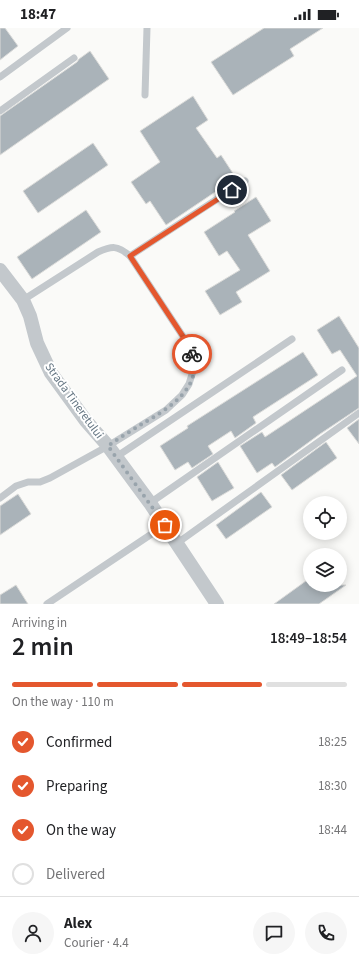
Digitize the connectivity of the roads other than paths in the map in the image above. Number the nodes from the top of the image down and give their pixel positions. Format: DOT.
graph roads {
  1 [pos="67,28"];
  2 [pos="147,28"];
  3 [pos="74,58"];
  4 [pos="0,77"];
  5 [pos="145,95"];
  6 [pos="0,111"];
  7 [pos="245,181"];
  8 [pos="130,256"];
  9 [pos="0,270"];
  10 [pos="23,300"];
  11 [pos="292,339"];
  12 [pos="342,370"];
  13 [pos="359,413"];
  14 [pos="108,446"];
  15 [pos="116,457"];
  16 [pos="0,498"];
  17 [pos="150,504"];
  18 [pos="165,525"];
  19 [pos="176,544"];
  20 [pos="47,604"];
  21 [pos="217,604"];
  1 -- 4 [label="lane"];
  2 -- 5 [label="lane"];
  3 -- 6 [label="lane"];
  7 -- 8 [label="lane"];
  8 -- 10 [label="lane"];
  8 -- 14 [label="lane"];
  9 -- 10 [label="street, Strada Tineretului"];
  10 -- 14 [label="street, Strada Tineretului"];
  11 -- 15 [label="lane"];
  12 -- 17 [label="lane"];
  13 -- 19 [label="lane"];
  14 -- 15 [label="street, Strada Tineretului"];
  14 -- 16 [label="lane"];
  15 -- 17 [label="street, Strada Tineretului"];
  17 -- 18 [label="street, Strada Tineretului"];
  18 -- 19 [label="street, Strada Tineretului"];
  18 -- 20 [label="lane"];
  19 -- 21 [label="street, Strada Tineretului"];
}
